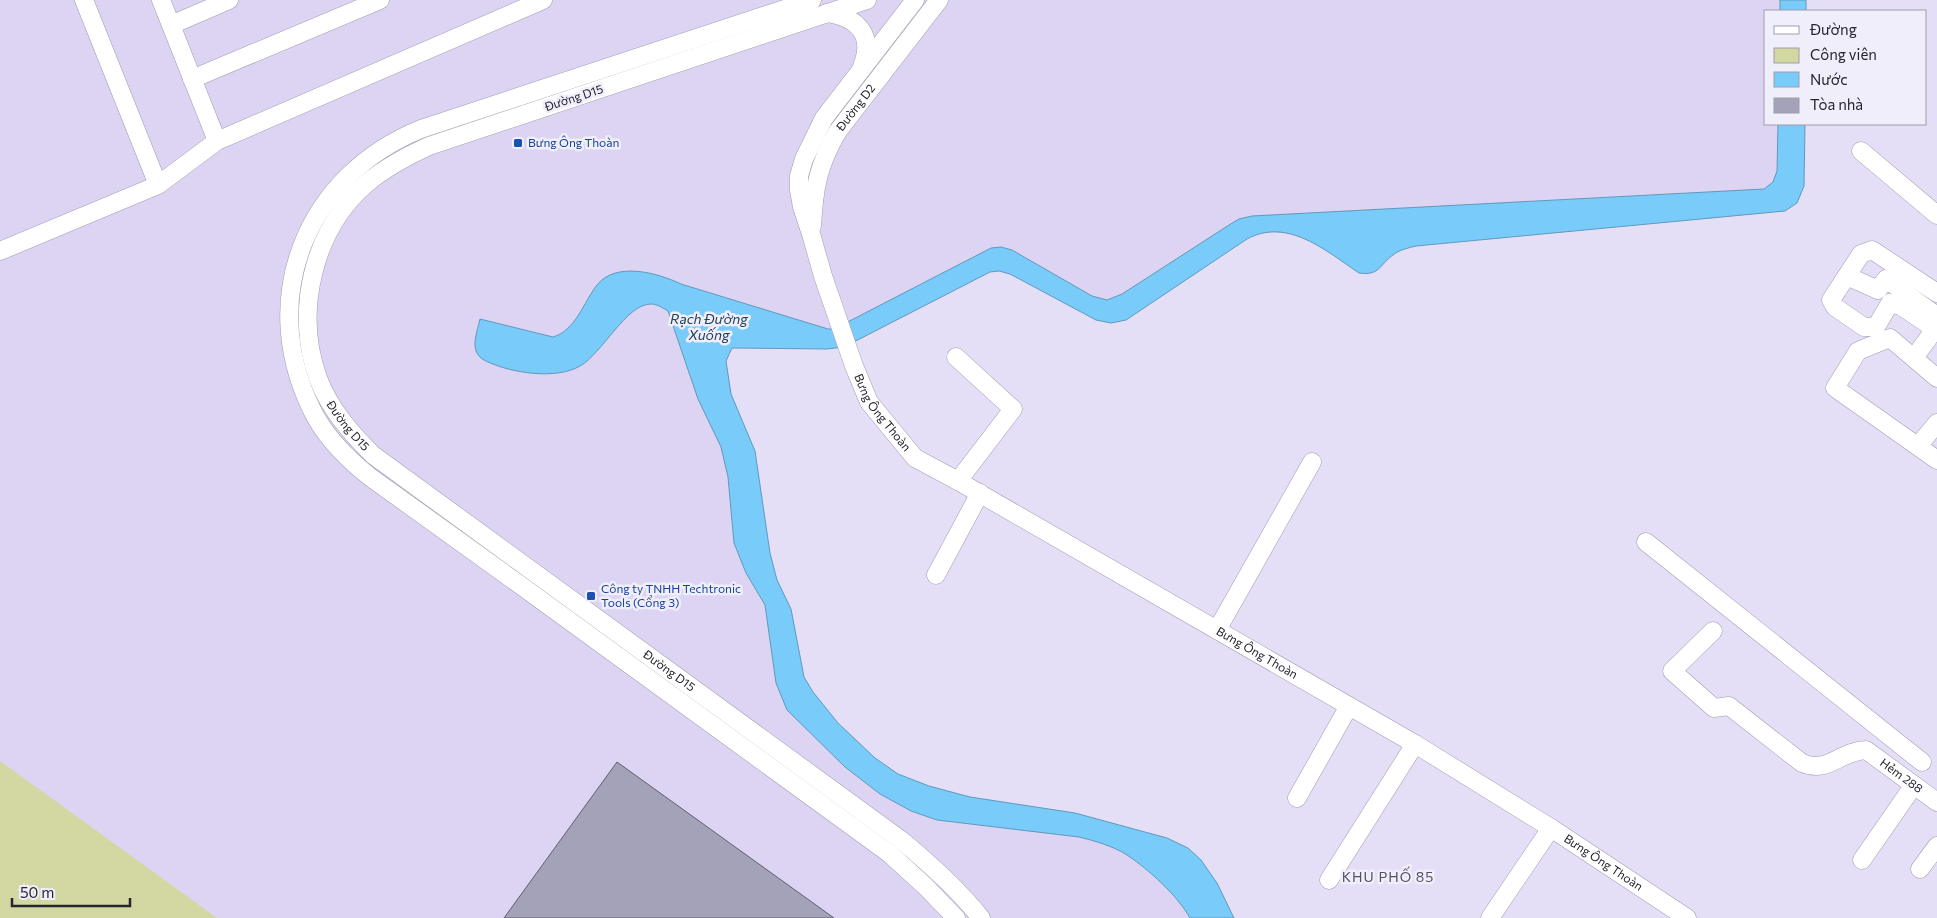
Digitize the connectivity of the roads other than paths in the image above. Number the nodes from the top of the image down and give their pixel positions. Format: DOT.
graph roads {
  1 [pos="84,0"];
  2 [pos="161,0"];
  3 [pos="229,0"];
  4 [pos="380,0"];
  5 [pos="543,0"];
  6 [pos="812,0"];
  7 [pos="866,0"];
  8 [pos="915,0"];
  9 [pos="939,0"];
  10 [pos="827,13"];
  11 [pos="171,24"];
  12 [pos="859,73"];
  13 [pos="192,79"];
  14 [pos="217,141"];
  15 [pos="1862,151"];
  16 [pos="158,185"];
  17 [pos="1937,215"];
  18 [pos="812,234"];
  19 [pos="0,251"];
  20 [pos="823,276"];
  21 [pos="1847,276"];
  22 [pos="1937,293"];
  23 [pos="1936,324"];
  24 [pos="956,356"];
  25 [pos="1914,358"];
  26 [pos="1937,378"];
  27 [pos="1937,423"];
  28 [pos="1918,446"];
  29 [pos="1937,460"];
  30 [pos="1312,462"];
  31 [pos="958,480"];
  32 [pos="980,493"];
  33 [pos="1646,542"];
  34 [pos="534,571"];
  35 [pos="936,575"];
  36 [pos="523,587"];
  37 [pos="1217,630"];
  38 [pos="1713,632"];
  39 [pos="1349,706"];
  40 [pos="1414,744"];
  41 [pos="1922,762"];
  42 [pos="1914,786"];
  43 [pos="1297,798"];
  44 [pos="1937,802"];
  45 [pos="1551,828"];
  46 [pos="1937,846"];
  47 [pos="1862,860"];
  48 [pos="1920,869"];
  49 [pos="1329,880"];
  50 [pos="956,918"];
  51 [pos="981,918"];
  52 [pos="1490,918"];
  53 [pos="1687,918"];
  1 -- 16 [label="street"];
  2 -- 11 [label="street"];
  3 -- 11 [label="street"];
  4 -- 13 [label="street"];
  5 -- 14 [label="street"];
  6 -- 36 [label="street, Đường D15"];
  7 -- 10 [label="street, Đường D15"];
  8 -- 12 [label="street, Đường D2"];
  9 -- 18 [label="street, Đường D2"];
  10 -- 12 [label="street"];
  10 -- 34 [label="street, Đường D15"];
  11 -- 13 [label="street"];
  12 -- 18 [label="street, Đường D2"];
  13 -- 14 [label="street"];
  14 -- 16 [label="street"];
  15 -- 17 [label="street"];
  16 -- 19 [label="street"];
  18 -- 20 [label="street, Đường D2"];
  20 -- 31 [label="street, Bưng Ông Thoàn"];
  21 -- 22 [label="street"];
  21 -- 23 [label="street"];
  21 -- 23 [label="street"];
  23 -- 25 [label="street"];
  24 -- 31 [label="street"];
  25 -- 26 [label="street"];
  25 -- 28 [label="street"];
  27 -- 28 [label="street"];
  28 -- 29 [label="street"];
  30 -- 37 [label="street"];
  31 -- 32 [label="street, Bưng Ông Thoàn"];
  32 -- 35 [label="street"];
  32 -- 37 [label="street, Bưng Ông Thoàn"];
  33 -- 41 [label="street"];
  34 -- 36 [label="street"];
  34 -- 51 [label="street, Đường D15"];
  36 -- 50 [label="street, Đường D15"];
  37 -- 39 [label="street, Bưng Ông Thoàn"];
  38 -- 42 [label="street, Hẻm 288"];
  39 -- 40 [label="street, Bưng Ông Thoàn"];
  39 -- 43 [label="street"];
  40 -- 45 [label="street, Bưng Ông Thoàn"];
  40 -- 49 [label="street"];
  42 -- 44 [label="street, Hẻm 288"];
  42 -- 47 [label="street"];
  45 -- 52 [label="street"];
  45 -- 53 [label="street, Bưng Ông Thoàn"];
  46 -- 48 [label="street"];
}
